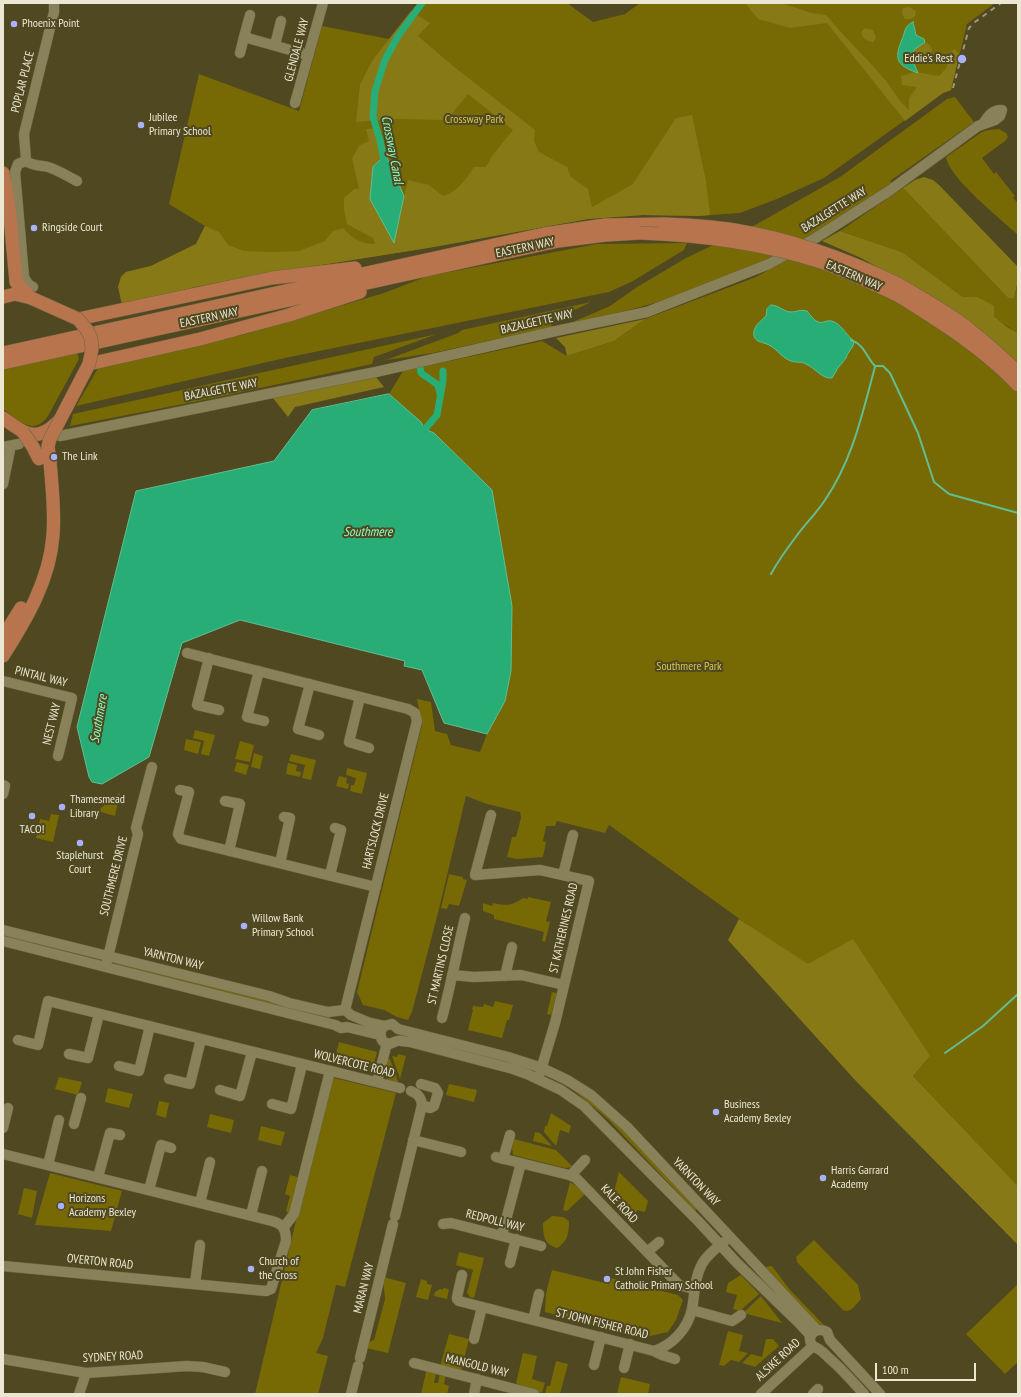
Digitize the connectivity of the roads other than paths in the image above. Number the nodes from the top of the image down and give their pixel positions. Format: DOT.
graph roads {
  1 [pos="54,3"];
  2 [pos="323,3"];
  3 [pos="250,15"];
  4 [pos="281,21"];
  5 [pos="244,37"];
  6 [pos="275,45"];
  7 [pos="240,53"];
  8 [pos="308,55"];
  9 [pos="295,103"];
  10 [pos="980,125"];
  11 [pos="26,162"];
  12 [pos="3,174"];
  13 [pos="77,181"];
  14 [pos="417,267"];
  15 [pos="899,290"];
  16 [pos="32,292"];
  17 [pos="3,297"];
  18 [pos="78,319"];
  19 [pos="3,353"];
  20 [pos="3,363"];
  21 [pos="89,364"];
  22 [pos="1018,372"];
  23 [pos="1018,385"];
  24 [pos="3,418"];
  25 [pos="59,421"];
  26 [pos="60,436"];
  27 [pos="21,438"];
  28 [pos="6,446"];
  29 [pos="3,484"];
  30 [pos="3,637"];
  31 [pos="187,653"];
  32 [pos="5,654"];
  33 [pos="209,658"];
  34 [pos="259,671"];
  35 [pos="3,681"];
  36 [pos="310,684"];
  37 [pos="360,697"];
  38 [pos="72,698"];
  39 [pos="218,710"];
  40 [pos="264,722"];
  41 [pos="319,735"];
  42 [pos="369,748"];
  43 [pos="58,756"];
  44 [pos="152,767"];
  45 [pos="180,790"];
  46 [pos="225,800"];
  47 [pos="491,815"];
  48 [pos="284,817"];
  49 [pos="335,828"];
  50 [pos="573,835"];
  51 [pos="229,850"];
  52 [pos="280,863"];
  53 [pos="330,875"];
  54 [pos="563,875"];
  55 [pos="376,887"];
  56 [pos="466,918"];
  57 [pos="3,930"];
  58 [pos="3,941"];
  59 [pos="512,947"];
  60 [pos="108,956"];
  61 [pos="105,967"];
  62 [pos="452,976"];
  63 [pos="505,976"];
  64 [pos="564,985"];
  65 [pos="344,1012"];
  66 [pos="99,1014"];
  67 [pos="442,1018"];
  68 [pos="335,1025"];
  69 [pos="150,1026"];
  70 [pos="347,1027"];
  71 [pos="398,1029"];
  72 [pos="382,1031"];
  73 [pos="201,1039"];
  74 [pos="18,1040"];
  75 [pos="392,1042"];
  76 [pos="252,1052"];
  77 [pos="69,1054"];
  78 [pos="302,1065"];
  79 [pos="119,1066"];
  80 [pos="542,1068"];
  81 [pos="330,1071"];
  82 [pos="169,1079"];
  83 [pos="538,1079"];
  84 [pos="377,1082"];
  85 [pos="421,1084"];
  86 [pos="400,1088"];
  87 [pos="220,1090"];
  88 [pos="411,1091"];
  89 [pos="81,1098"];
  90 [pos="272,1104"];
  91 [pos="422,1104"];
  92 [pos="8,1108"];
  93 [pos="59,1120"];
  94 [pos="74,1124"];
  95 [pos="3,1128"];
  96 [pos="120,1135"];
  97 [pos="510,1135"];
  98 [pos="413,1140"];
  99 [pos="171,1148"];
  100 [pos="461,1152"];
  101 [pos="3,1154"];
  102 [pos="585,1160"];
  103 [pos="210,1162"];
  104 [pos="521,1163"];
  105 [pos="48,1165"];
  106 [pos="262,1171"];
  107 [pos="571,1175"];
  108 [pos="98,1177"];
  109 [pos="149,1190"];
  110 [pos="200,1202"];
  111 [pos="251,1216"];
  112 [pos="443,1224"];
  113 [pos="284,1227"];
  114 [pos="502,1236"];
  115 [pos="730,1236"];
  116 [pos="516,1239"];
  117 [pos="659,1242"];
  118 [pos="200,1245"];
  119 [pos="720,1245"];
  120 [pos="541,1246"];
  121 [pos="647,1252"];
  122 [pos="510,1263"];
  123 [pos="3,1266"];
  124 [pos="462,1275"];
  125 [pos="195,1284"];
  126 [pos="694,1289"];
  127 [pos="539,1294"];
  128 [pos="482,1307"];
  129 [pos="692,1310"];
  130 [pos="740,1315"];
  131 [pos="533,1320"];
  132 [pos="601,1337"];
  133 [pos="474,1339"];
  134 [pos="815,1340"];
  135 [pos="830,1340"];
  136 [pos="630,1344"];
  137 [pos="654,1351"];
  138 [pos="3,1359"];
  139 [pos="675,1359"];
  140 [pos="414,1363"];
  141 [pos="594,1365"];
  142 [pos="624,1368"];
  143 [pos="225,1372"];
  144 [pos="86,1373"];
  145 [pos="477,1379"];
  146 [pos="79,1394"];
  147 [pos="351,1394"];
  148 [pos="474,1394"];
  149 [pos="534,1394"];
  150 [pos="761,1394"];
  151 [pos="864,1394"];
  152 [pos="880,1394"];
  1 -- 11 [label="street, POPLAR PLACE"];
  2 -- 8 [label="street, GLENDALE WAY"];
  3 -- 5 [label="street"];
  4 -- 6 [label="street"];
  5 -- 6 [label="street"];
  5 -- 7 [label="street"];
  6 -- 8 [label="street"];
  8 -- 9 [label="street, GLENDALE WAY"];
  10 -- 26 [label="street, BAZALGETTE WAY"];
  11 -- 13 [label="street"];
  11 -- 16 [label="street"];
  12 -- 16 [label="main road"];
  14 -- 15 [label="main road, EASTERN WAY, bridge"];
  14 -- 15 [label="main road, EASTERN WAY, bridge"];
  14 -- 18 [label="main road"];
  14 -- 19 [label="main road, EASTERN WAY"];
  14 -- 20 [label="main road, EASTERN WAY"];
  14 -- 21 [label="main road"];
  15 -- 22 [label="main road, EASTERN WAY"];
  15 -- 23 [label="main road, EASTERN WAY"];
  16 -- 17 [label="main road"];
  16 -- 18 [label="main road, bridge"];
  18 -- 21 [label="main road, bridge"];
  21 -- 25 [label="main road, bridge"];
  24 -- 27 [label="main road"];
  25 -- 27 [label="main road, bridge"];
  25 -- 32 [label="main road, bridge"];
  27 -- 28 [label="street"];
  27 -- 30 [label="main road, bridge"];
  28 -- 29 [label="street"];
  31 -- 33 [label="street, HARTSLOCK DRIVE"];
  33 -- 34 [label="street, HARTSLOCK DRIVE"];
  33 -- 39 [label="street"];
  34 -- 36 [label="street, HARTSLOCK DRIVE"];
  34 -- 40 [label="street"];
  35 -- 38 [label="street, PINTAIL WAY"];
  36 -- 37 [label="street, HARTSLOCK DRIVE"];
  36 -- 41 [label="street"];
  37 -- 42 [label="street"];
  37 -- 55 [label="street, HARTSLOCK DRIVE"];
  38 -- 43 [label="street, NEST WAY"];
  44 -- 60 [label="street, SOUTHMERE DRIVE"];
  45 -- 51 [label="street"];
  46 -- 51 [label="street"];
  47 -- 54 [label="street, ST KATHERINES ROAD"];
  48 -- 52 [label="street"];
  49 -- 53 [label="street"];
  50 -- 54 [label="street"];
  51 -- 52 [label="street"];
  52 -- 53 [label="street"];
  53 -- 55 [label="street"];
  54 -- 64 [label="street, ST KATHERINES ROAD"];
  55 -- 65 [label="street, HARTSLOCK DRIVE"];
  56 -- 62 [label="street, ST MARTINS CLOSE"];
  57 -- 60 [label="street, YARNTON WAY"];
  58 -- 61 [label="street, YARNTON WAY"];
  59 -- 63 [label="street"];
  60 -- 61 [label="street, SOUTHMERE DRIVE"];
  60 -- 65 [label="street, YARNTON WAY"];
  61 -- 68 [label="street, YARNTON WAY"];
  62 -- 63 [label="street"];
  62 -- 67 [label="street, ST MARTINS CLOSE"];
  63 -- 64 [label="street"];
  64 -- 80 [label="street, ST KATHERINES ROAD"];
  65 -- 68 [label="street"];
  65 -- 70 [label="street"];
  65 -- 72 [label="street, YARNTON WAY"];
  66 -- 69 [label="street, WOLVERCOTE ROAD"];
  66 -- 74 [label="street, WOLVERCOTE ROAD"];
  66 -- 77 [label="street"];
  68 -- 70 [label="street, YARNTON WAY"];
  69 -- 73 [label="street, WOLVERCOTE ROAD"];
  69 -- 79 [label="street"];
  70 -- 72 [label="street, YARNTON WAY"];
  71 -- 72 [label="street, YARNTON WAY"];
  71 -- 75 [label="street"];
  71 -- 80 [label="street, YARNTON WAY"];
  72 -- 75 [label="street"];
  73 -- 76 [label="street, WOLVERCOTE ROAD"];
  73 -- 82 [label="street"];
  75 -- 83 [label="street, YARNTON WAY"];
  75 -- 84 [label="street"];
  76 -- 78 [label="street, WOLVERCOTE ROAD"];
  76 -- 87 [label="street"];
  78 -- 81 [label="street, WOLVERCOTE ROAD"];
  78 -- 90 [label="street, WOLVERCOTE ROAD"];
  80 -- 83 [label="street"];
  80 -- 115 [label="street, YARNTON WAY"];
  81 -- 84 [label="street, WOLVERCOTE ROAD"];
  81 -- 113 [label="street"];
  83 -- 119 [label="street, YARNTON WAY"];
  84 -- 86 [label="street, WOLVERCOTE ROAD"];
  85 -- 91 [label="street"];
  88 -- 91 [label="street"];
  89 -- 94 [label="street"];
  91 -- 98 [label="street, MARAN WAY"];
  92 -- 95 [label="street"];
  93 -- 105 [label="street"];
  96 -- 108 [label="street"];
  97 -- 104 [label="street, KALE ROAD"];
  98 -- 100 [label="street"];
  98 -- 147 [label="street, MARAN WAY"];
  99 -- 109 [label="street"];
  101 -- 105 [label="street"];
  102 -- 107 [label="street"];
  103 -- 110 [label="street"];
  104 -- 107 [label="street, KALE ROAD"];
  104 -- 114 [label="street"];
  105 -- 108 [label="street"];
  106 -- 111 [label="street"];
  107 -- 121 [label="street, KALE ROAD"];
  108 -- 109 [label="street"];
  109 -- 110 [label="street"];
  110 -- 111 [label="street"];
  111 -- 113 [label="street"];
  112 -- 114 [label="street, REDPOLL WAY"];
  113 -- 125 [label="street, OVERTON ROAD"];
  114 -- 116 [label="street, REDPOLL WAY"];
  115 -- 119 [label="street, ST JOHN FISHER ROAD"];
  115 -- 134 [label="street, YARNTON WAY"];
  116 -- 120 [label="street, REDPOLL WAY"];
  116 -- 122 [label="street"];
  117 -- 121 [label="street"];
  118 -- 125 [label="street"];
  119 -- 126 [label="street, ST JOHN FISHER ROAD"];
  119 -- 134 [label="street, YARNTON WAY"];
  121 -- 126 [label="street, KALE ROAD"];
  123 -- 125 [label="street, OVERTON ROAD"];
  124 -- 128 [label="street, ST JOHN FISHER ROAD"];
  126 -- 129 [label="street, ST JOHN FISHER ROAD"];
  127 -- 131 [label="street"];
  128 -- 131 [label="street, ST JOHN FISHER ROAD"];
  128 -- 133 [label="street"];
  129 -- 130 [label="street"];
  129 -- 137 [label="street, ST JOHN FISHER ROAD"];
  131 -- 132 [label="street, ST JOHN FISHER ROAD"];
  132 -- 136 [label="street, ST JOHN FISHER ROAD"];
  132 -- 141 [label="street"];
  134 -- 135 [label="street"];
  134 -- 135 [label="street, YARNTON WAY"];
  134 -- 150 [label="street, ALSIKE ROAD"];
  134 -- 151 [label="street, YARNTON WAY"];
  135 -- 152 [label="street, YARNTON WAY"];
  136 -- 137 [label="street, ST JOHN FISHER ROAD"];
  136 -- 142 [label="street"];
  137 -- 139 [label="street"];
  138 -- 144 [label="street, SYDNEY ROAD"];
  140 -- 145 [label="street, MANGOLD WAY"];
  143 -- 144 [label="street, SYDNEY ROAD"];
  144 -- 146 [label="street"];
  145 -- 148 [label="street"];
  145 -- 149 [label="street, MANGOLD WAY"];
}
